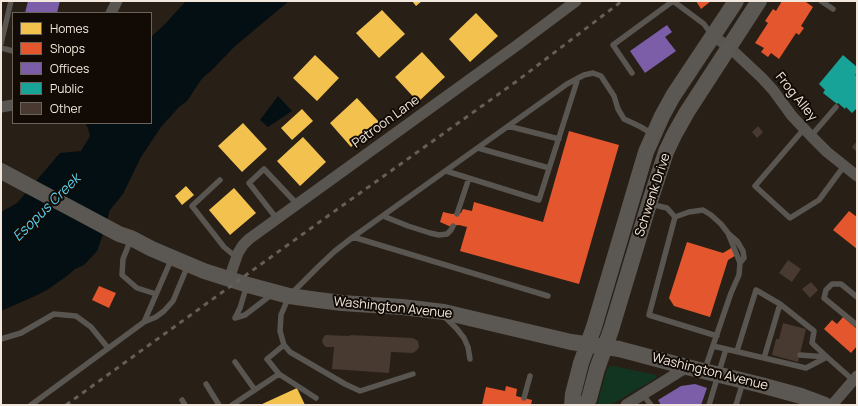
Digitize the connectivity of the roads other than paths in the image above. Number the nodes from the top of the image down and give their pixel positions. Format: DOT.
graph roads {
  1 [pos="11,1"];
  2 [pos="117,1"];
  3 [pos="576,1"];
  4 [pos="682,1"];
  5 [pos="736,1"];
  6 [pos="759,1"];
  7 [pos="820,1"];
  8 [pos="682,8"];
  9 [pos="833,9"];
  10 [pos="112,12"];
  11 [pos="713,36"];
  12 [pos="1,44"];
  13 [pos="729,47"];
  14 [pos="1,48"];
  15 [pos="12,51"];
  16 [pos="632,73"];
  17 [pos="578,78"];
  18 [pos="12,105"];
  19 [pos="1,107"];
  20 [pos="836,107"];
  21 [pos="508,126"];
  22 [pos="807,133"];
  23 [pos="653,134"];
  24 [pos="559,139"];
  25 [pos="478,148"];
  26 [pos="844,166"];
  27 [pos="549,168"];
  28 [pos="446,171"];
  29 [pos="4,172"];
  30 [pos="857,176"];
  31 [pos="469,178"];
  32 [pos="220,180"];
  33 [pos="297,204"];
  34 [pos="649,204"];
  35 [pos="457,214"];
  36 [pos="383,216"];
  37 [pos="675,217"];
  38 [pos="277,219"];
  39 [pos="453,226"];
  40 [pos="125,236"];
  41 [pos="353,237"];
  42 [pos="236,257"];
  43 [pos="172,258"];
  44 [pos="188,264"];
  45 [pos="229,280"];
  46 [pos="248,285"];
  47 [pos="156,294"];
  48 [pos="282,294"];
  49 [pos="548,296"];
  50 [pos="857,297"];
  51 [pos="780,304"];
  52 [pos="439,311"];
  53 [pos="144,322"];
  54 [pos="857,325"];
  55 [pos="717,336"];
  56 [pos="1,339"];
  57 [pos="587,344"];
  58 [pos="284,345"];
  59 [pos="713,346"];
  60 [pos="605,347"];
  61 [pos="768,347"];
  62 [pos="108,348"];
  63 [pos="774,348"];
  64 [pos="726,349"];
  65 [pos="737,351"];
  66 [pos="800,354"];
  67 [pos="827,357"];
  68 [pos="764,358"];
  69 [pos="470,360"];
  70 [pos="235,362"];
  71 [pos="687,367"];
  72 [pos="711,373"];
  73 [pos="279,374"];
  74 [pos="413,374"];
  75 [pos="530,376"];
  76 [pos="855,378"];
  77 [pos="743,382"];
  78 [pos="206,384"];
  79 [pos="255,390"];
  80 [pos="643,394"];
  81 [pos="316,398"];
  82 [pos="524,398"];
  83 [pos="31,405"];
  84 [pos="219,405"];
  85 [pos="232,405"];
  86 [pos="572,405"];
  87 [pos="584,405"];
  88 [pos="626,405"];
  89 [pos="651,405"];
  90 [pos="709,405"];
  91 [pos="736,405"];
  92 [pos="825,405"];
  93 [pos="832,405"];
  1 -- 12 [label="lane"];
  2 -- 10 [label="street"];
  3 -- 33 [label="street, Patroon Lane"];
  4 -- 8 [label="lane"];
  5 -- 11 [label="street, Schwenk Drive"];
  6 -- 13 [label="street, Schwenk Drive"];
  7 -- 9 [label="lane"];
  8 -- 11 [label="lane"];
  8 -- 16 [label="lane"];
  11 -- 13 [label="street, Frog Alley"];
  11 -- 23 [label="street, Schwenk Drive"];
  13 -- 22 [label="street, Frog Alley"];
  13 -- 34 [label="street, Schwenk Drive"];
  14 -- 15 [label="lane"];
  17 -- 21 [label="lane"];
  17 -- 23 [label="lane"];
  17 -- 24 [label="lane"];
  18 -- 19 [label="street"];
  20 -- 22 [label="lane"];
  21 -- 24 [label="lane"];
  21 -- 25 [label="lane"];
  22 -- 26 [label="street, Frog Alley"];
  22 -- 26 [label="lane"];
  23 -- 57 [label="street, Schwenk Drive"];
  24 -- 27 [label="lane"];
  25 -- 27 [label="lane"];
  25 -- 28 [label="lane"];
  26 -- 30 [label="street, Frog Alley"];
  27 -- 31 [label="lane"];
  28 -- 31 [label="lane"];
  28 -- 36 [label="lane"];
  29 -- 40 [label="street, Washington Avenue"];
  31 -- 35 [label="lane"];
  32 -- 42 [label="lane"];
  33 -- 38 [label="street, Patroon Lane"];
  33 -- 38 [label="lane"];
  34 -- 37 [label="lane"];
  34 -- 60 [label="street, Schwenk Drive"];
  36 -- 39 [label="lane"];
  36 -- 41 [label="lane"];
  37 -- 55 [label="lane"];
  37 -- 55 [label="lane"];
  38 -- 42 [label="street, Patroon Lane"];
  40 -- 43 [label="street, Washington Avenue"];
  40 -- 47 [label="lane"];
  41 -- 48 [label="lane"];
  41 -- 49 [label="lane"];
  42 -- 45 [label="street, Patroon Lane"];
  43 -- 44 [label="street, Washington Avenue"];
  43 -- 47 [label="lane"];
  44 -- 45 [label="street, Washington Avenue"];
  44 -- 53 [label="lane"];
  45 -- 46 [label="street, Washington Avenue"];
  46 -- 48 [label="street, Washington Avenue"];
  46 -- 48 [label="lane"];
  47 -- 53 [label="lane"];
  48 -- 52 [label="street, Washington Avenue"];
  48 -- 58 [label="lane"];
  50 -- 54 [label="lane"];
  51 -- 61 [label="lane"];
  51 -- 65 [label="lane"];
  51 -- 67 [label="lane"];
  52 -- 57 [label="street, Washington Avenue"];
  52 -- 69 [label="lane"];
  53 -- 62 [label="lane"];
  55 -- 59 [label="lane"];
  56 -- 62 [label="lane"];
  57 -- 60 [label="street, Washington Avenue"];
  57 -- 86 [label="street, Schwenk Drive"];
  58 -- 73 [label="lane"];
  58 -- 74 [label="lane"];
  59 -- 64 [label="lane"];
  59 -- 72 [label="lane"];
  60 -- 71 [label="street, Washington Avenue"];
  60 -- 87 [label="street, Schwenk Drive"];
  61 -- 63 [label="lane"];
  61 -- 68 [label="lane"];
  62 -- 83 [label="lane"];
  64 -- 65 [label="lane"];
  64 -- 72 [label="lane"];
  65 -- 68 [label="lane"];
  66 -- 67 [label="lane"];
  67 -- 68 [label="lane"];
  67 -- 76 [label="lane"];
  70 -- 79 [label="lane"];
  71 -- 72 [label="street, Washington Avenue"];
  71 -- 80 [label="street"];
  72 -- 77 [label="street, Washington Avenue"];
  72 -- 90 [label="lane"];
  73 -- 79 [label="lane"];
  73 -- 81 [label="lane"];
  75 -- 82 [label="lane"];
  76 -- 93 [label="street"];
  77 -- 91 [label="lane"];
  77 -- 92 [label="street, Washington Avenue"];
  78 -- 84 [label="lane"];
  79 -- 85 [label="lane"];
  80 -- 88 [label="street"];
  80 -- 89 [label="lane"];
}
